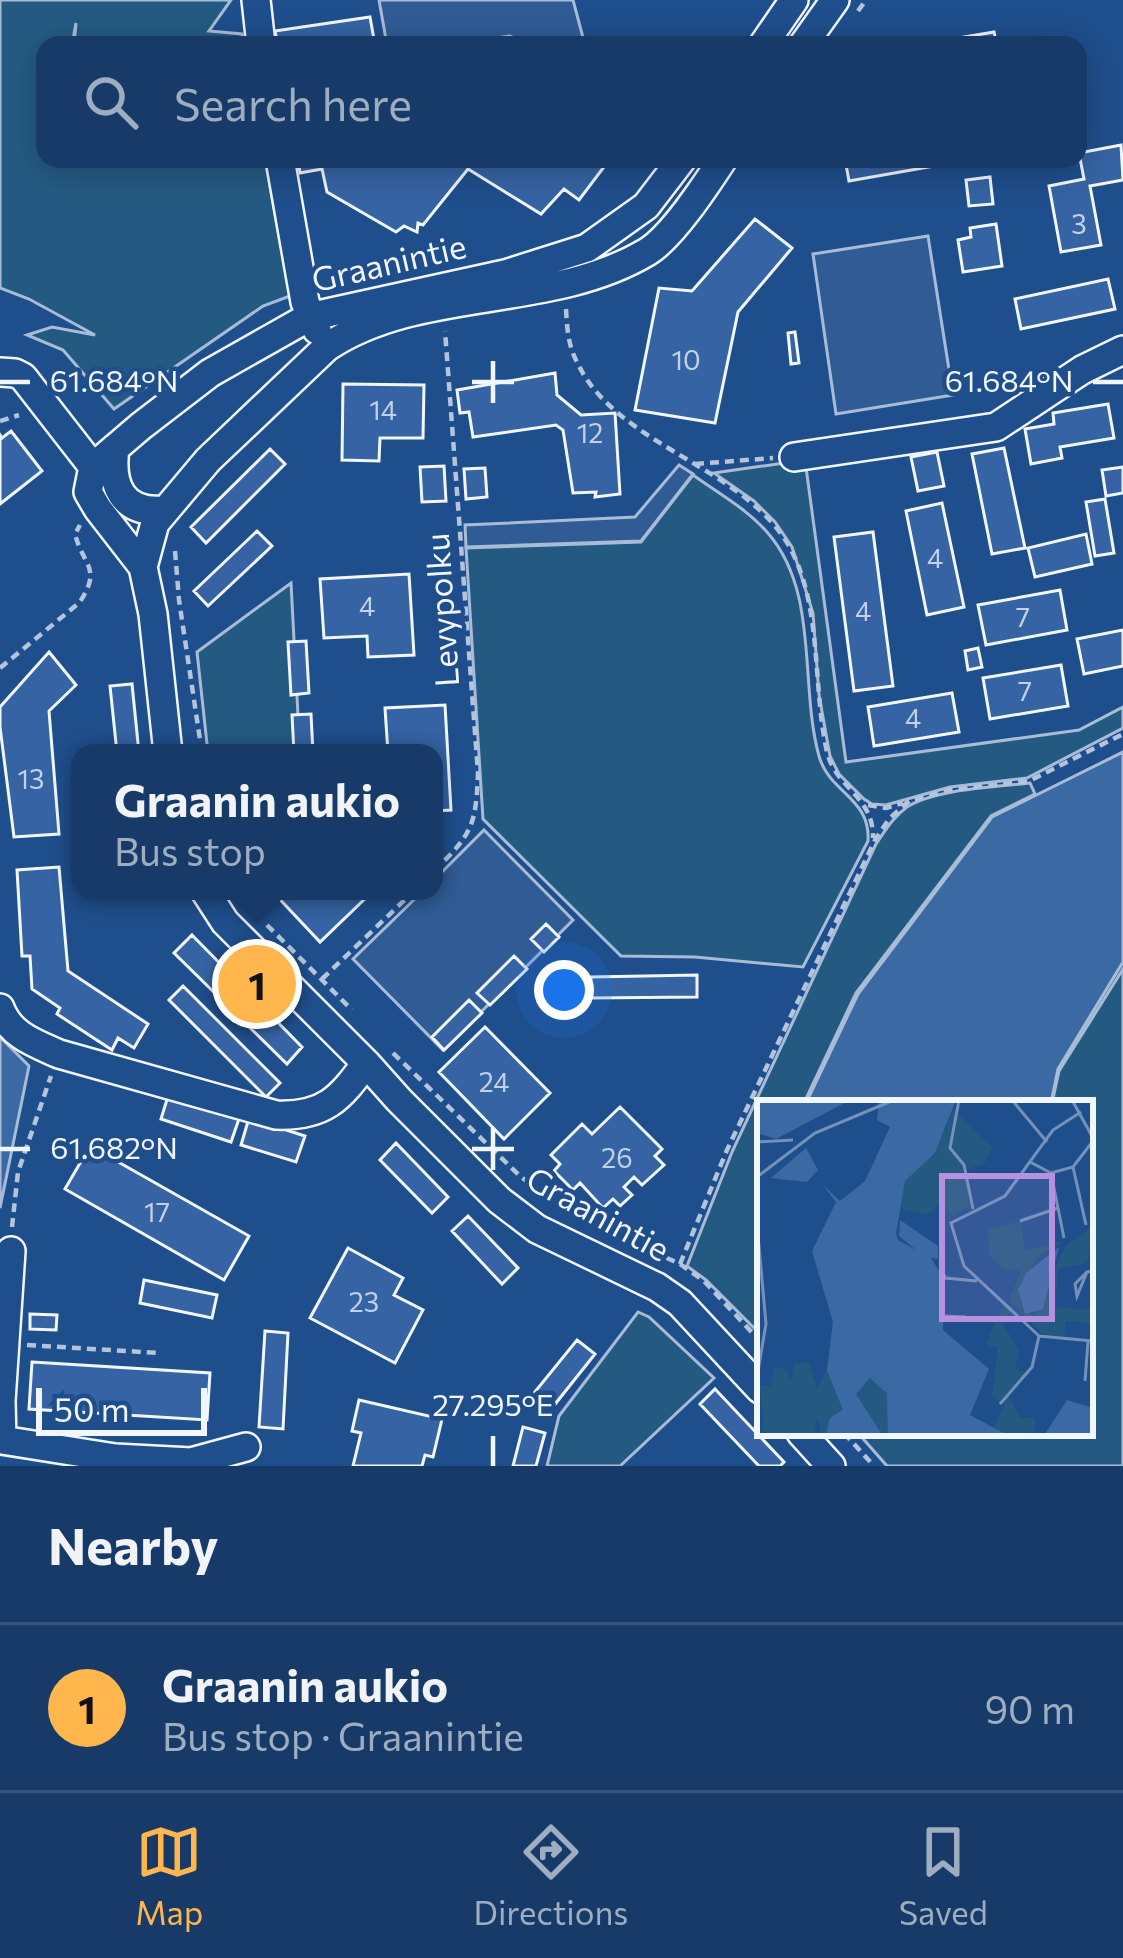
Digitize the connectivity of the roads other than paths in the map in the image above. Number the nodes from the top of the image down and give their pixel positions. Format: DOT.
graph roads {
  1 [pos="256,0"];
  2 [pos="794,0"];
  3 [pos="835,0"];
  4 [pos="260,36"];
  5 [pos="769,36"];
  6 [pos="809,36"];
  7 [pos="282,168"];
  8 [pos="675,168"];
  9 [pos="717,168"];
  10 [pos="309,317"];
  11 [pos="327,347"];
  12 [pos="1123,350"];
  13 [pos="0,372"];
  14 [pos="116,448"];
  15 [pos="794,457"];
  16 [pos="93,467"];
  17 [pos="164,510"];
  18 [pos="142,566"];
  19 [pos="167,744"];
  20 [pos="211,900"];
  21 [pos="0,1008"];
  22 [pos="374,1052"];
  23 [pos="11,1250"];
  24 [pos="757,1386"];
  25 [pos="804,1436"];
  26 [pos="247,1447"];
  27 [pos="831,1466"];
  1 -- 4 [label="street"];
  2 -- 5 [label="street"];
  3 -- 6 [label="street"];
  7 -- 10 [label="street"];
  8 -- 10 [label="street, Graanintie"];
  9 -- 11 [label="street, Graanintie"];
  10 -- 11 [label="street"];
  10 -- 14 [label="street, Graanintie"];
  11 -- 17 [label="street, Graanintie"];
  12 -- 15 [label="street"];
  13 -- 16 [label="street"];
  14 -- 16 [label="street, Graanintie"];
  14 -- 17 [label="street"];
  16 -- 18 [label="street"];
  17 -- 18 [label="street, Graanintie"];
  18 -- 19 [label="street"];
  20 -- 22 [label="street, Graanintie"];
  21 -- 22 [label="street"];
  22 -- 24 [label="street, Graanintie"];
  23 -- 26 [label="street"];
  25 -- 27 [label="street"];
}
